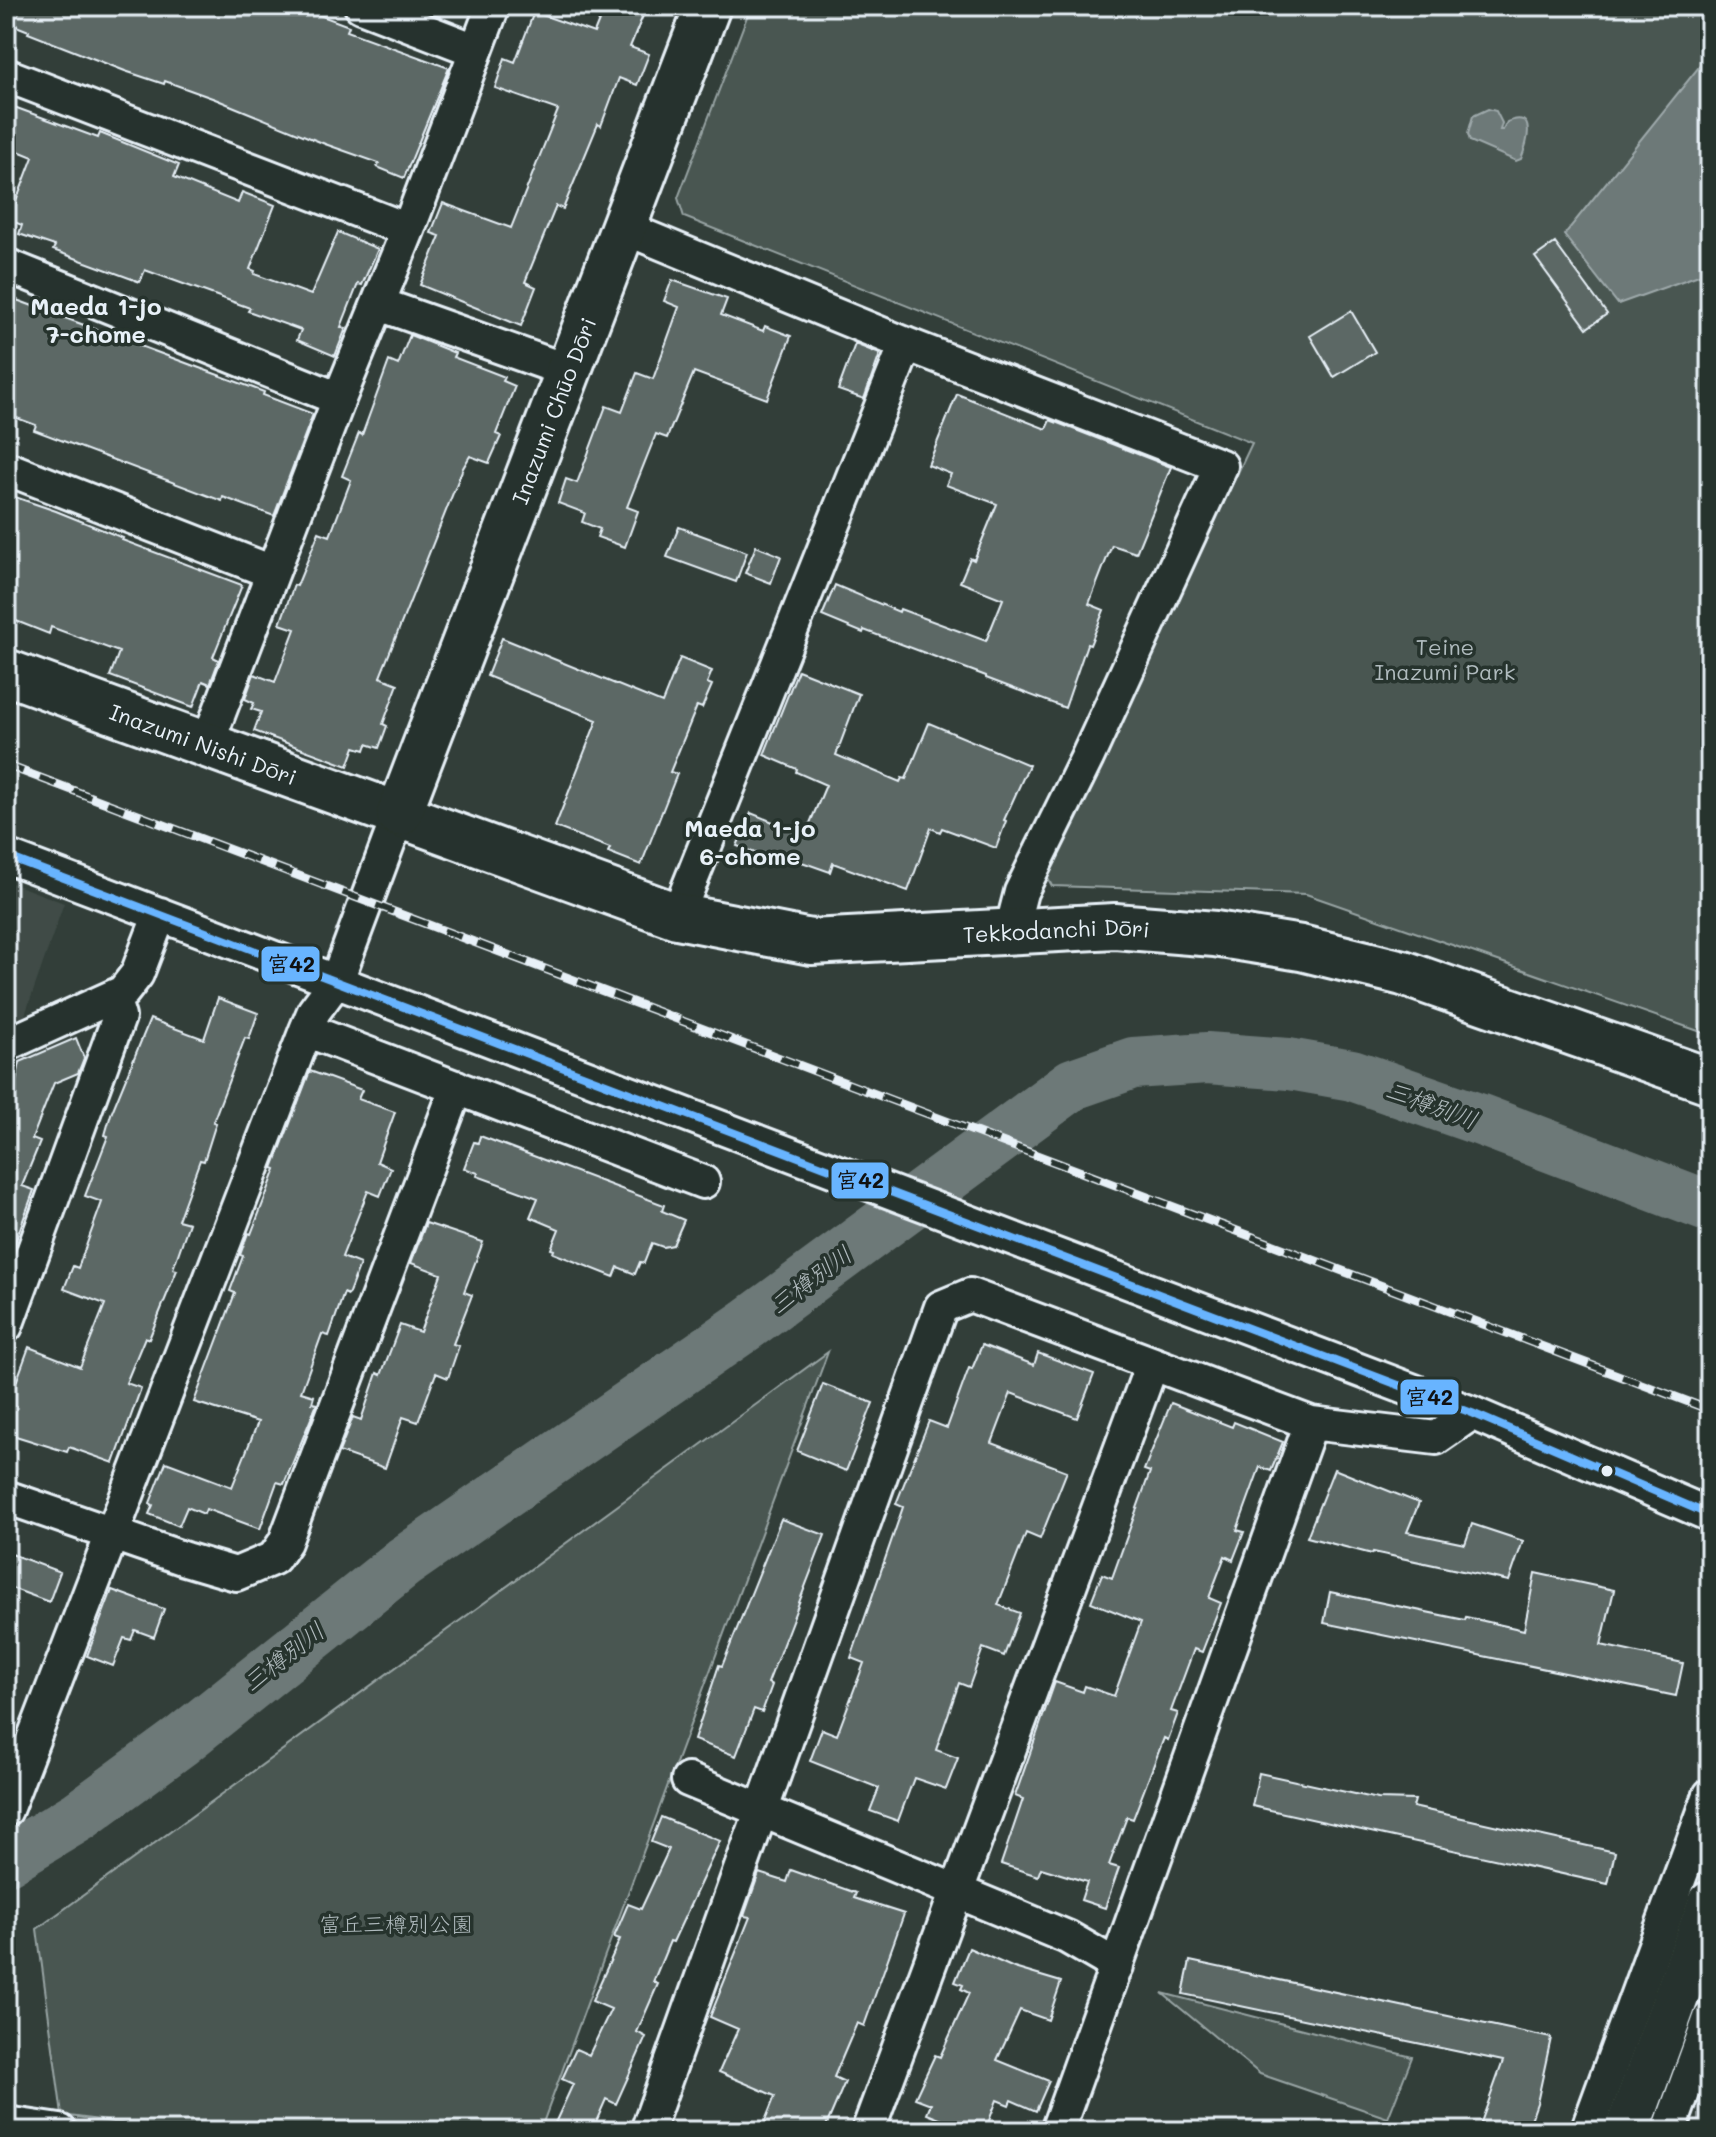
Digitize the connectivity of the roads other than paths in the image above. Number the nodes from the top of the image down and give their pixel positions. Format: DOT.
graph roads {
  1 [pos="361,6"];
  2 [pos="493,6"];
  3 [pos="708,6"];
  4 [pos="475,50"];
  5 [pos="6,75"];
  6 [pos="624,223"];
  7 [pos="408,230"];
  8 [pos="6,265"];
  9 [pos="379,304"];
  10 [pos="906,344"];
  11 [pos="568,371"];
  12 [pos="339,399"];
  13 [pos="6,468"];
  14 [pos="272,572"];
  15 [pos="6,672"];
  16 [pos="206,747"];
  17 [pos="399,814"];
  18 [pos="6,856"];
  19 [pos="160,914"];
  20 [pos="677,916"];
  21 [pos="1011,931"];
  22 [pos="337,980"];
  23 [pos="113,997"];
  24 [pos="306,1030"];
  25 [pos="6,1045"];
  26 [pos="1710,1081"];
  27 [pos="457,1087"];
  28 [pos="703,1182"];
  29 [pos="6,1326"];
  30 [pos="1152,1364"];
  31 [pos="1472,1413"];
  32 [pos="1311,1423"];
  33 [pos="6,1497"];
  34 [pos="1710,1515"];
  35 [pos="113,1534"];
  36 [pos="688,1780"];
  37 [pos="11,1789"];
  38 [pos="1710,1795"];
  39 [pos="762,1809"];
  40 [pos="956,1893"];
  41 [pos="1710,1904"];
  42 [pos="1117,1966"];
  43 [pos="1710,2018"];
  44 [pos="7,2125"];
  45 [pos="60,2131"];
  46 [pos="647,2131"];
  47 [pos="868,2131"];
  48 [pos="1057,2131"];
  49 [pos="1587,2131"];
  50 [pos="1627,2131"];
  51 [pos="1669,2131"];
  1 -- 4 [label="street"];
  2 -- 4 [label="street"];
  3 -- 6 [label="street, Inazumi Chūo Dōri"];
  4 -- 7 [label="street"];
  5 -- 7 [label="street"];
  6 -- 10 [label="street"];
  6 -- 11 [label="street, Inazumi Chūo Dōri"];
  7 -- 9 [label="street"];
  8 -- 12 [label="street"];
  9 -- 11 [label="street"];
  9 -- 12 [label="street"];
  10 -- 20 [label="street"];
  10 -- 21 [label="street"];
  11 -- 17 [label="street, Inazumi Chūo Dōri"];
  12 -- 14 [label="street"];
  13 -- 14 [label="street"];
  14 -- 16 [label="street"];
  15 -- 16 [label="street, Inazumi Nishi Dōri"];
  16 -- 17 [label="street, Inazumi Nishi Dōri"];
  17 -- 20 [label="street, Tekkodanchi Dōri"];
  17 -- 22 [label="street"];
  18 -- 19 [label="street"];
  19 -- 22 [label="street"];
  19 -- 23 [label="street"];
  20 -- 21 [label="street, Tekkodanchi Dōri"];
  21 -- 26 [label="street, Tekkodanchi Dōri"];
  22 -- 24 [label="street"];
  22 -- 31 [label="street"];
  23 -- 25 [label="street"];
  23 -- 29 [label="street"];
  24 -- 27 [label="street"];
  24 -- 35 [label="street"];
  27 -- 28 [label="street"];
  27 -- 35 [label="street"];
  30 -- 32 [label="street"];
  30 -- 39 [label="street"];
  30 -- 40 [label="street"];
  31 -- 32 [label="street"];
  31 -- 34 [label="street"];
  32 -- 42 [label="street"];
  33 -- 35 [label="street"];
  35 -- 37 [label="street"];
  36 -- 39 [label="street"];
  38 -- 49 [label="street"];
  39 -- 40 [label="street"];
  39 -- 46 [label="street"];
  40 -- 42 [label="street"];
  40 -- 47 [label="street"];
  41 -- 50 [label="street"];
  42 -- 48 [label="street"];
  43 -- 51 [label="street"];
  44 -- 45 [label="street"];
}
